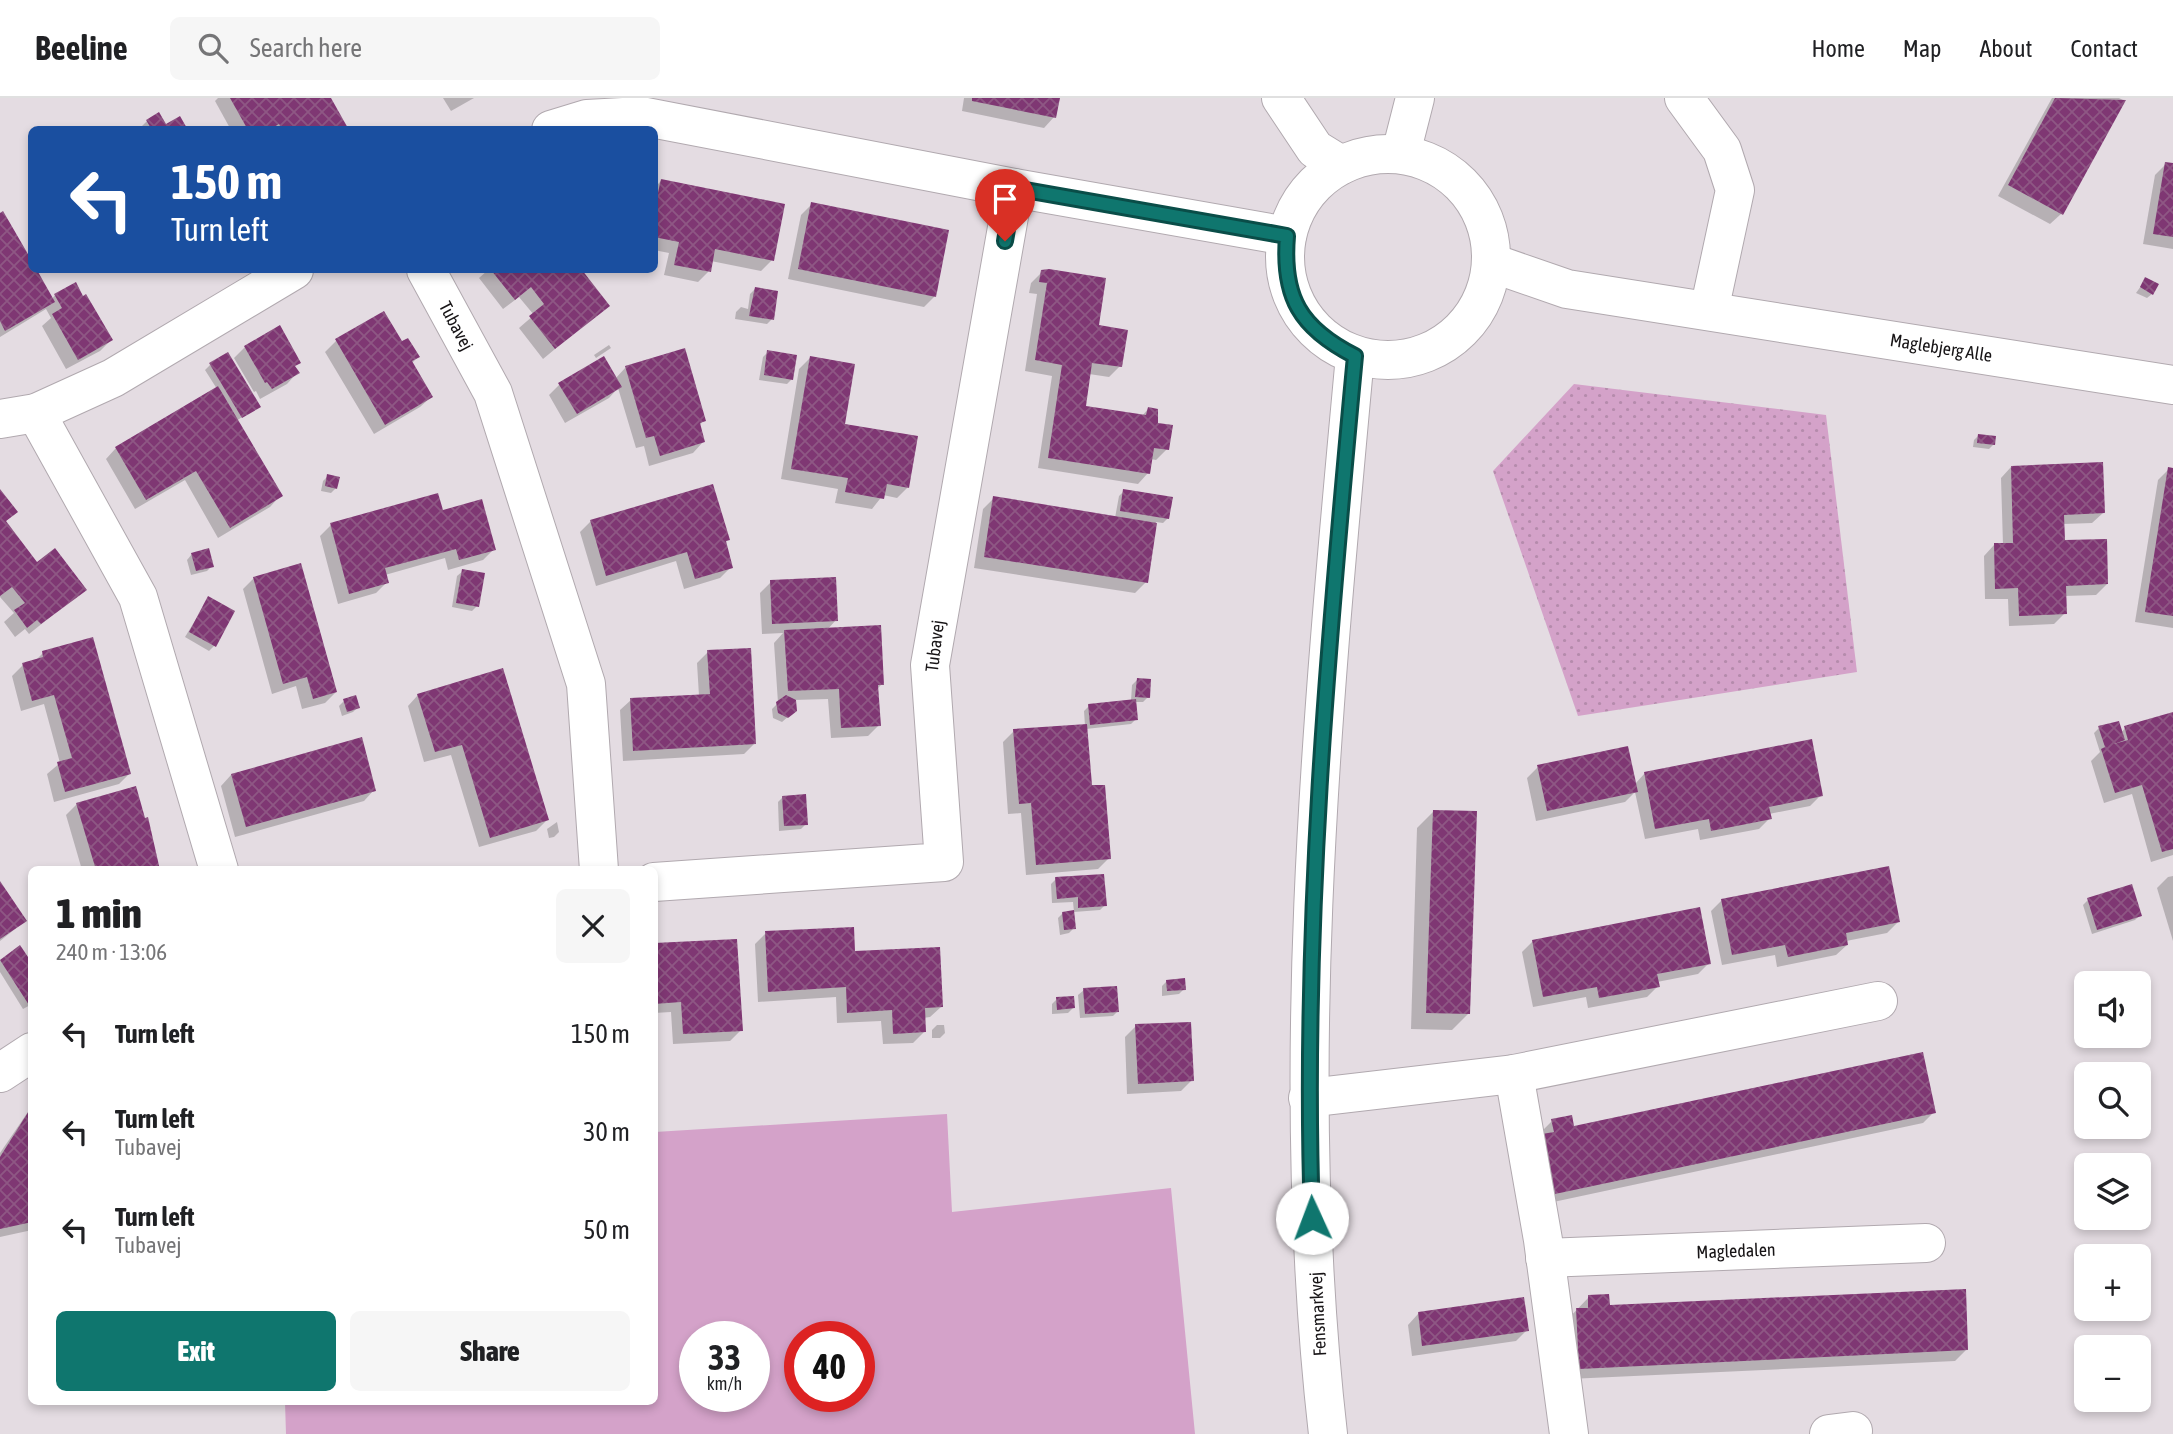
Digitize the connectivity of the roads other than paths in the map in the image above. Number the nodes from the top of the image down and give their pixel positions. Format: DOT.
graph roads {
  1 [pos="1281,98"];
  2 [pos="1415,98"];
  3 [pos="1684,98"];
  4 [pos="564,126"];
  5 [pos="1401,153"];
  6 [pos="1341,165"];
  7 [pos="1014,188"];
  8 [pos="1287,236"];
  9 [pos="1492,263"];
  10 [pos="289,273"];
  11 [pos="428,273"];
  12 [pos="1709,311"];
  13 [pos="1355,356"];
  14 [pos="2173,385"];
  15 [pos="18,416"];
  16 [pos="218,866"];
  17 [pos="599,866"];
  18 [pos="658,882"];
  19 [pos="1878,1001"];
  20 [pos="28,1055"];
  21 [pos="0,1073"];
  22 [pos="1514,1074"];
  23 [pos="1308,1098"];
  24 [pos="1926,1243"];
  25 [pos="1545,1258"];
  26 [pos="1328,1434"];
  27 [pos="1569,1434"];
  1 -- 6 [label="street"];
  2 -- 5 [label="street"];
  3 -- 12 [label="street"];
  4 -- 7 [label="street"];
  5 -- 6 [label="street"];
  5 -- 9 [label="street"];
  6 -- 8 [label="street"];
  7 -- 8 [label="street"];
  7 -- 18 [label="street, Tubavej"];
  8 -- 13 [label="street"];
  9 -- 12 [label="street, Maglebjerg Alle"];
  9 -- 13 [label="street"];
  10 -- 15 [label="street"];
  11 -- 17 [label="street, Tubavej"];
  12 -- 14 [label="street, Maglebjerg Alle"];
  13 -- 23 [label="street, Fensmarkvej"];
  15 -- 16 [label="street"];
  19 -- 22 [label="street"];
  20 -- 21 [label="street"];
  22 -- 23 [label="street"];
  22 -- 25 [label="street"];
  23 -- 26 [label="street, Fensmarkvej"];
  24 -- 25 [label="street, Magledalen"];
  25 -- 27 [label="street"];
}
